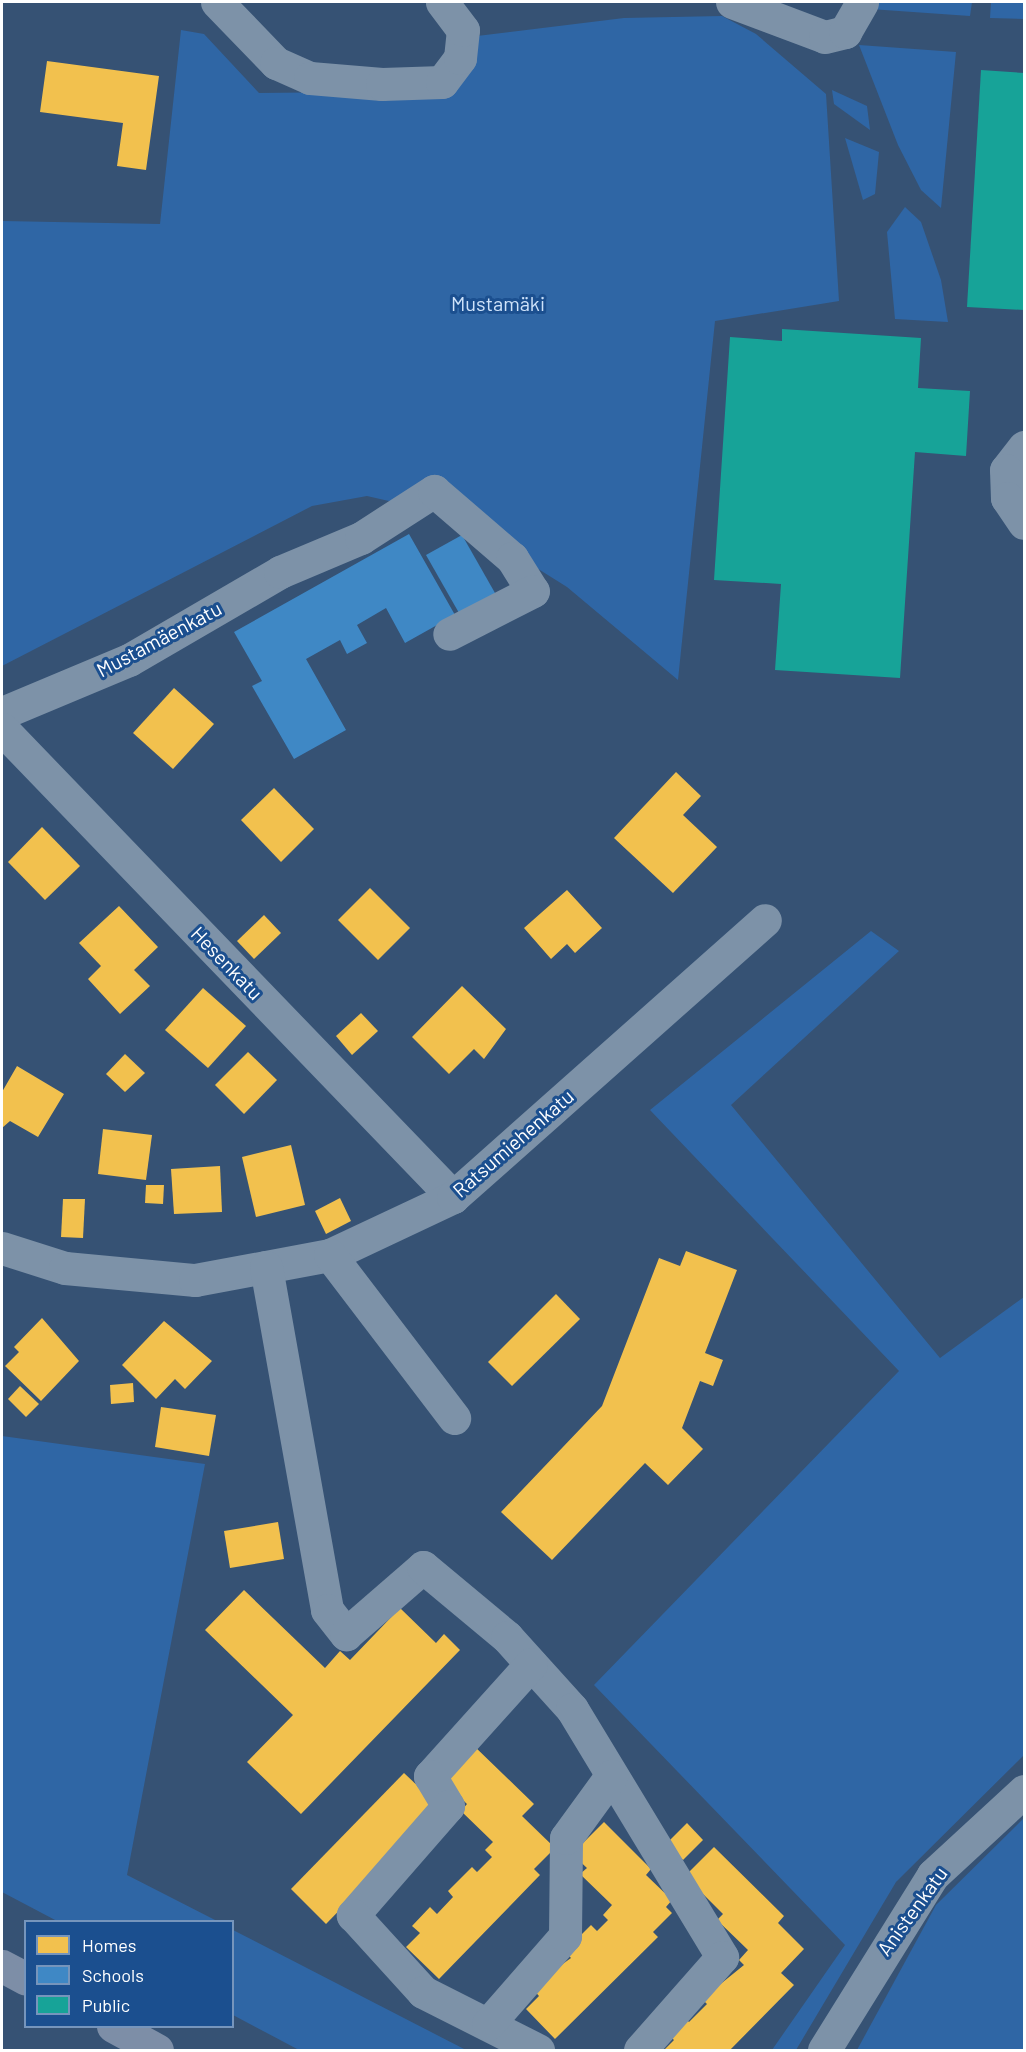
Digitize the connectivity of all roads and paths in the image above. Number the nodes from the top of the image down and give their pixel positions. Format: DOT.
graph roads {
  1 [pos="217,2"];
  2 [pos="441,2"];
  3 [pos="732,2"];
  4 [pos="862,2"];
  5 [pos="1024,447"];
  6 [pos="1024,523"];
  7 [pos="449,634"];
  8 [pos="2,713"];
  9 [pos="2,729"];
  10 [pos="765,920"];
  11 [pos="453,1197"];
  12 [pos="2,1248"];
  13 [pos="330,1255"];
  14 [pos="266,1267"];
  15 [pos="454,1418"];
  16 [pos="531,1664"];
  17 [pos="611,1776"];
  18 [pos="1024,1791"];
  19 [pos="2,1966"];
  20 [pos="24,1978"];
  21 [pos="488,2024"];
  22 [pos="117,2028"];
  23 [pos="158,2050"];
  24 [pos="538,2050"];
  25 [pos="640,2050"];
  26 [pos="824,2050"];
  1 -- 2 [label="street"];
  3 -- 4 [label="street"];
  5 -- 6 [label="street"];
  7 -- 8 [label="street, Mustamäenkatu"];
  9 -- 11 [label="street, Hesenkatu"];
  10 -- 11 [label="street, Ratsumiehenkatu"];
  11 -- 13 [label="street, Ratsumiehenkatu"];
  12 -- 14 [label="street, Ratsumiehenkatu"];
  13 -- 14 [label="street, Ratsumiehenkatu"];
  13 -- 15 [label="street"];
  14 -- 16 [label="street"];
  16 -- 17 [label="street"];
  16 -- 21 [label="street"];
  17 -- 21 [label="street"];
  17 -- 25 [label="street"];
  18 -- 26 [label="street, Anistenkatu"];
  19 -- 20 [label="main road"];
  21 -- 24 [label="street"];
  22 -- 23 [label="main road"];
}
